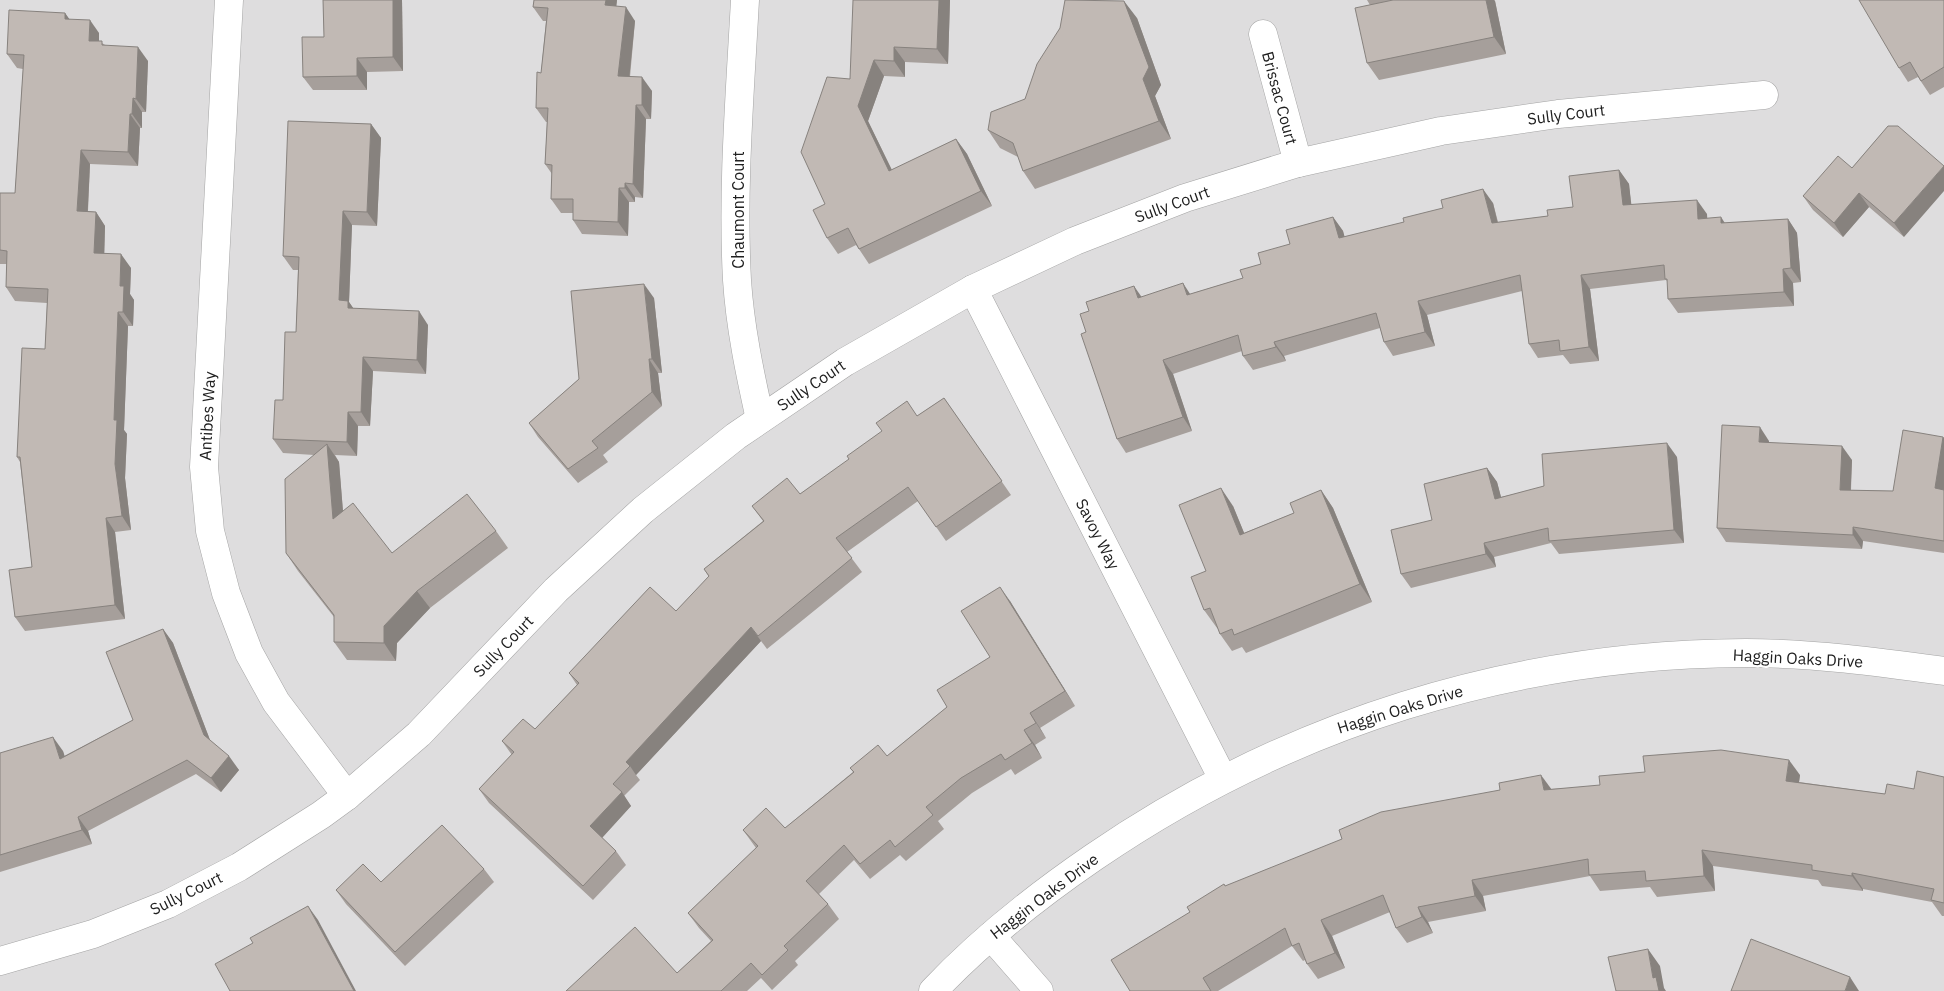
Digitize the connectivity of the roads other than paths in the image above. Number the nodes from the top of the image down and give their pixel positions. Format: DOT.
graph roads {
  1 [pos="229,0"];
  2 [pos="745,0"];
  3 [pos="1263,34"];
  4 [pos="1764,95"];
  5 [pos="1298,163"];
  6 [pos="973,289"];
  7 [pos="760,419"];
  8 [pos="1944,671"];
  9 [pos="1223,778"];
  10 [pos="347,796"];
  11 [pos="991,936"];
  12 [pos="0,961"];
  13 [pos="933,991"];
  14 [pos="1039,991"];
  1 -- 10 [label="street, Antibes Way"];
  2 -- 7 [label="street, Chaumont Court"];
  3 -- 5 [label="street, Brissac Court"];
  4 -- 5 [label="street, Sully Court"];
  5 -- 6 [label="street, Sully Court"];
  6 -- 7 [label="street, Sully Court"];
  6 -- 9 [label="street, Savoy Way"];
  7 -- 10 [label="street, Sully Court"];
  8 -- 9 [label="street, Haggin Oaks Drive"];
  9 -- 11 [label="street, Haggin Oaks Drive"];
  10 -- 12 [label="street, Sully Court"];
  11 -- 13 [label="street, Haggin Oaks Drive"];
  11 -- 14 [label="street"];
}
